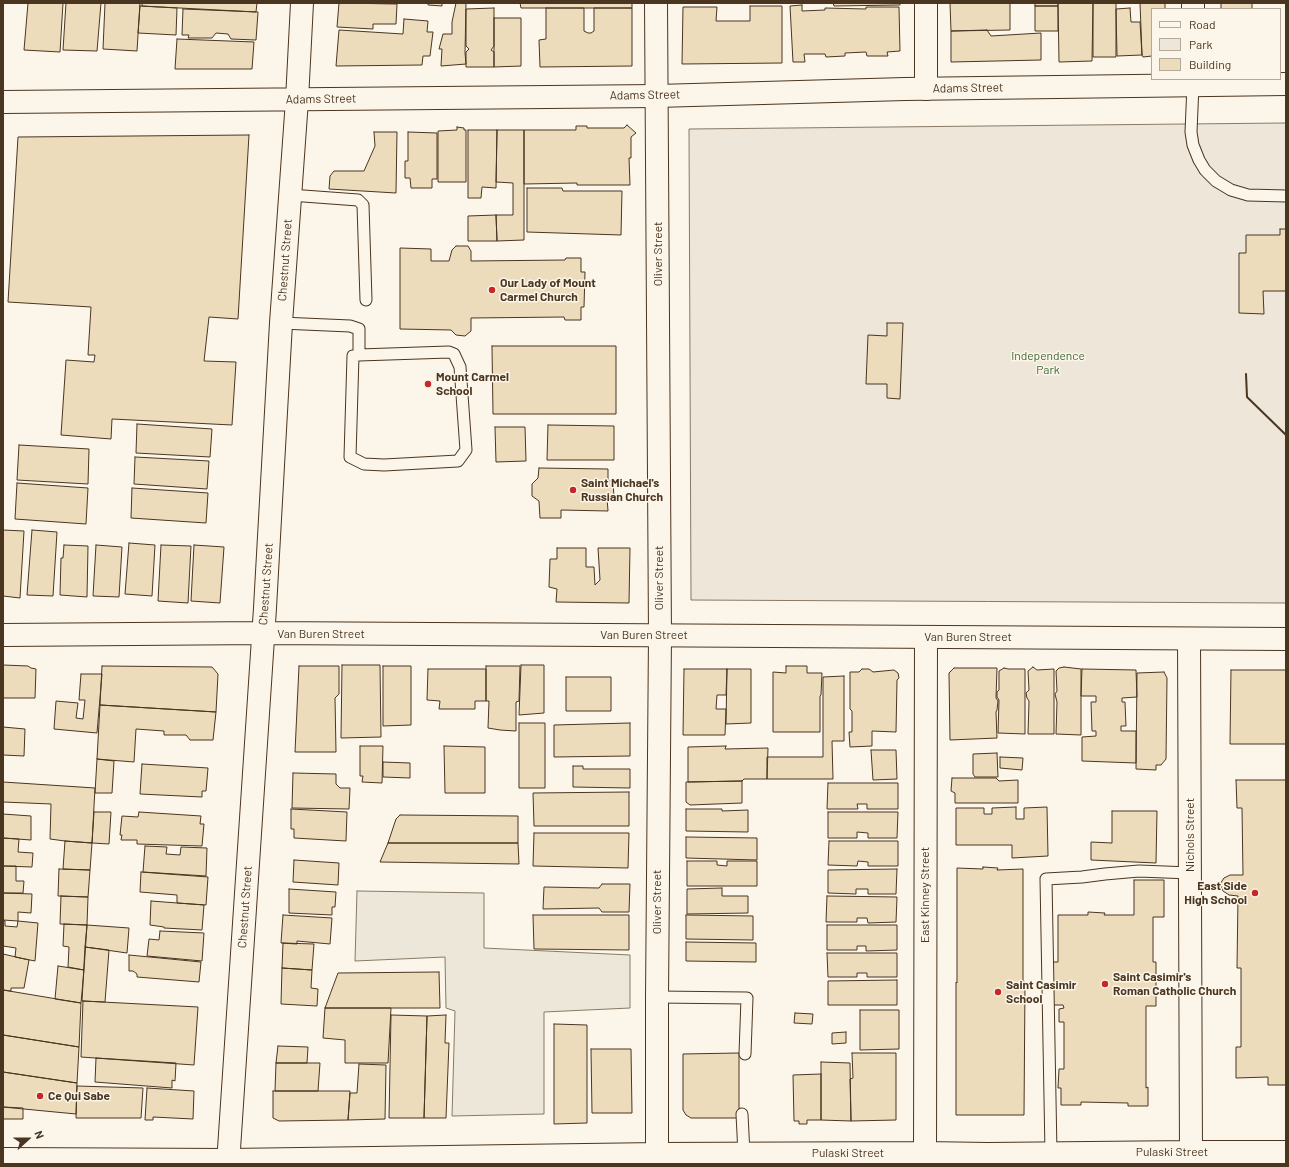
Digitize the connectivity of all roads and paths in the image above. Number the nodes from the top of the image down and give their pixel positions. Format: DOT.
graph roads {
  1 [pos="302,3"];
  2 [pos="656,3"];
  3 [pos="926,3"];
  4 [pos="1193,82"];
  5 [pos="1286,84"];
  6 [pos="926,89"];
  7 [pos="657,96"];
  8 [pos="297,100"];
  9 [pos="3,102"];
  10 [pos="290,195"];
  11 [pos="1286,196"];
  12 [pos="366,300"];
  13 [pos="281,323"];
  14 [pos="359,355"];
  15 [pos="263,633"];
  16 [pos="3,635"];
  17 [pos="660,635"];
  18 [pos="926,637"];
  19 [pos="1189,638"];
  20 [pos="1286,639"];
  21 [pos="1190,873"];
  22 [pos="657,997"];
  23 [pos="745,1054"];
  24 [pos="742,1114"];
  25 [pos="1191,1152"];
  26 [pos="1286,1152"];
  27 [pos="925,1153"];
  28 [pos="1051,1153"];
  29 [pos="657,1154"];
  30 [pos="744,1154"];
  31 [pos="3,1159"];
  32 [pos="707,1159"];
  33 [pos="988,1159"];
  34 [pos="228,1162"];
  1 -- 8 [label="street, Chestnut Street"];
  2 -- 7 [label="street, Oliver Street"];
  3 -- 6 [label="street"];
  4 -- 5 [label="street, Adams Street"];
  4 -- 6 [label="street, Adams Street"];
  4 -- 11 [label="lane"];
  6 -- 7 [label="street, Adams Street"];
  7 -- 8 [label="street, Adams Street"];
  7 -- 17 [label="street, Oliver Street"];
  8 -- 9 [label="street, Adams Street"];
  8 -- 10 [label="street, Chestnut Street"];
  10 -- 12 [label="lane"];
  10 -- 13 [label="street, Chestnut Street"];
  13 -- 14 [label="lane"];
  13 -- 15 [label="street, Chestnut Street"];
  14 -- 14 [label="lane"];
  15 -- 16 [label="street, Van Buren Street"];
  15 -- 17 [label="street, Van Buren Street"];
  15 -- 34 [label="street, Chestnut Street"];
  17 -- 18 [label="street, Van Buren Street"];
  17 -- 22 [label="street, Oliver Street"];
  18 -- 19 [label="street, Van Buren Street"];
  18 -- 27 [label="street, East Kinney Street"];
  19 -- 20 [label="street, Van Buren Street"];
  19 -- 21 [label="street, Nichols Street"];
  21 -- 25 [label="street, Nichols Street"];
  21 -- 28 [label="lane"];
  22 -- 23 [label="lane"];
  22 -- 29 [label="street, Oliver Street"];
  24 -- 30 [label="lane"];
  25 -- 26 [label="street, Pulaski Street"];
  25 -- 28 [label="street, Pulaski Street"];
  27 -- 30 [label="street, Pulaski Street"];
  27 -- 33 [label="street, Pulaski Street"];
  28 -- 33 [label="street, Pulaski Street"];
  29 -- 32 [label="street, Pulaski Street"];
  29 -- 34 [label="street, Pulaski Street"];
  30 -- 32 [label="street, Pulaski Street"];
  31 -- 34 [label="street, Pulaski Street"];
}
